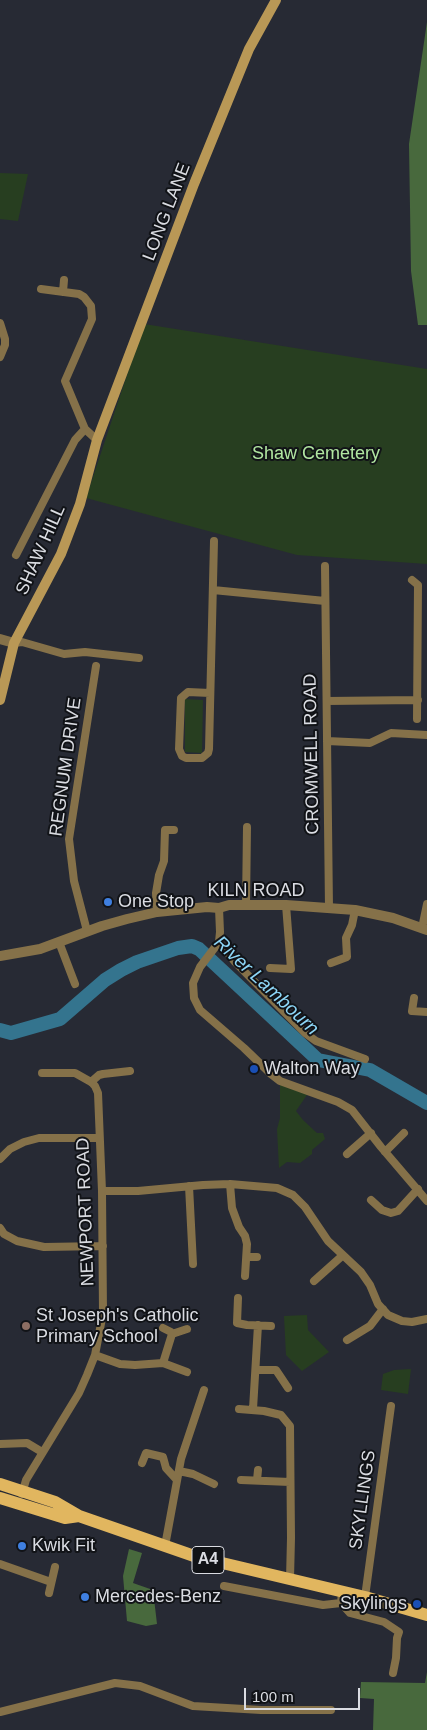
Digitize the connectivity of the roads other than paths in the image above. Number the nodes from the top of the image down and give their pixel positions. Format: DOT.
graph roads {
  1 [pos="276,0"];
  2 [pos="64,280"];
  3 [pos="41,289"];
  4 [pos="63,292"];
  5 [pos="0,323"];
  6 [pos="0,357"];
  7 [pos="86,429"];
  8 [pos="98,440"];
  9 [pos="214,541"];
  10 [pos="16,555"];
  11 [pos="325,566"];
  12 [pos="418,582"];
  13 [pos="213,590"];
  14 [pos="325,601"];
  15 [pos="0,639"];
  16 [pos="14,643"];
  17 [pos="139,658"];
  18 [pos="96,666"];
  19 [pos="210,693"];
  20 [pos="0,700"];
  21 [pos="418,700"];
  22 [pos="327,701"];
  23 [pos="417,719"];
  24 [pos="427,735"];
  25 [pos="327,741"];
  26 [pos="247,827"];
  27 [pos="174,830"];
  28 [pos="164,861"];
  29 [pos="173,863"];
  30 [pos="427,904"];
  31 [pos="246,905"];
  32 [pos="286,905"];
  33 [pos="219,908"];
  34 [pos="329,908"];
  35 [pos="355,910"];
  36 [pos="157,912"];
  37 [pos="425,929"];
  38 [pos="87,931"];
  39 [pos="59,942"];
  40 [pos="217,944"];
  41 [pos="0,956"];
  42 [pos="331,963"];
  43 [pos="270,968"];
  44 [pos="75,984"];
  45 [pos="414,998"];
  46 [pos="427,1012"];
  47 [pos="365,1059"];
  48 [pos="130,1071"];
  49 [pos="42,1073"];
  50 [pos="91,1082"];
  51 [pos="371,1133"];
  52 [pos="404,1133"];
  53 [pos="99,1138"];
  54 [pos="385,1152"];
  55 [pos="347,1154"];
  56 [pos="0,1159"];
  57 [pos="230,1184"];
  58 [pos="189,1186"];
  59 [pos="418,1189"];
  60 [pos="102,1191"];
  61 [pos="371,1200"];
  62 [pos="427,1201"];
  63 [pos="1,1233"];
  64 [pos="103,1246"];
  65 [pos="247,1256"];
  66 [pos="342,1256"];
  67 [pos="257,1257"];
  68 [pos="192,1264"];
  69 [pos="245,1276"];
  70 [pos="314,1282"];
  71 [pos="238,1298"];
  72 [pos="383,1309"];
  73 [pos="426,1321"];
  74 [pos="258,1326"];
  75 [pos="271,1326"];
  76 [pos="163,1328"];
  77 [pos="187,1328"];
  78 [pos="172,1334"];
  79 [pos="347,1340"];
  80 [pos="95,1355"];
  81 [pos="163,1363"];
  82 [pos="256,1370"];
  83 [pos="187,1372"];
  84 [pos="288,1388"];
  85 [pos="204,1390"];
  86 [pos="391,1406"];
  87 [pos="239,1409"];
  88 [pos="253,1409"];
  89 [pos="0,1444"];
  90 [pos="42,1452"];
  91 [pos="142,1463"];
  92 [pos="258,1470"];
  93 [pos="179,1471"];
  94 [pos="241,1480"];
  95 [pos="258,1480"];
  96 [pos="290,1482"];
  97 [pos="0,1484"];
  98 [pos="177,1484"];
  99 [pos="214,1484"];
  100 [pos="0,1498"];
  101 [pos="21,1498"];
  102 [pos="0,1504"];
  103 [pos="165,1546"];
  104 [pos="0,1564"];
  105 [pos="55,1567"];
  106 [pos="290,1579"];
  107 [pos="51,1582"];
  108 [pos="224,1586"];
  109 [pos="49,1593"];
  110 [pos="342,1597"];
  111 [pos="365,1597"];
  112 [pos="427,1615"];
  113 [pos="393,1673"];
  114 [pos="331,1710"];
  115 [pos="0,1712"];
  1 -- 8 [label="main road, LONG LANE"];
  2 -- 4 [label="street"];
  3 -- 4 [label="street"];
  4 -- 7 [label="street"];
  5 -- 6 [label="street"];
  7 -- 8 [label="street"];
  7 -- 10 [label="street"];
  8 -- 16 [label="main road, SHAW HILL"];
  9 -- 13 [label="street"];
  11 -- 14 [label="street, CROMWELL ROAD"];
  12 -- 21 [label="street"];
  13 -- 14 [label="street"];
  13 -- 19 [label="street"];
  14 -- 22 [label="street, CROMWELL ROAD"];
  15 -- 16 [label="street"];
  16 -- 17 [label="street"];
  16 -- 20 [label="main road, SHAW HILL"];
  18 -- 38 [label="street, REGNUM DRIVE"];
  19 -- 19 [label="street"];
  21 -- 22 [label="street"];
  21 -- 23 [label="street"];
  22 -- 25 [label="street, CROMWELL ROAD"];
  24 -- 25 [label="street"];
  25 -- 34 [label="street, CROMWELL ROAD"];
  26 -- 31 [label="street"];
  27 -- 28 [label="street"];
  28 -- 29 [label="street"];
  28 -- 36 [label="street"];
  30 -- 37 [label="street"];
  31 -- 32 [label="street, KILN ROAD"];
  31 -- 33 [label="street, KILN ROAD"];
  32 -- 34 [label="street, KILN ROAD"];
  32 -- 43 [label="street"];
  33 -- 36 [label="street, KILN ROAD"];
  33 -- 40 [label="street"];
  34 -- 35 [label="street, KILN ROAD"];
  35 -- 37 [label="street, KILN ROAD"];
  35 -- 42 [label="street"];
  36 -- 38 [label="street, KILN ROAD"];
  38 -- 39 [label="street, KILN ROAD"];
  39 -- 41 [label="street, KILN ROAD"];
  39 -- 44 [label="street"];
  40 -- 47 [label="street"];
  40 -- 51 [label="street"];
  45 -- 46 [label="street"];
  48 -- 50 [label="street"];
  49 -- 50 [label="street"];
  50 -- 53 [label="street, NEWPORT ROAD"];
  51 -- 54 [label="street"];
  51 -- 55 [label="street"];
  52 -- 54 [label="street"];
  53 -- 56 [label="street"];
  53 -- 60 [label="street, NEWPORT ROAD"];
  54 -- 59 [label="street"];
  57 -- 58 [label="street"];
  57 -- 65 [label="street"];
  57 -- 66 [label="street"];
  58 -- 60 [label="street"];
  58 -- 68 [label="street"];
  59 -- 61 [label="street"];
  59 -- 62 [label="street"];
  60 -- 64 [label="street, NEWPORT ROAD"];
  63 -- 64 [label="street"];
  64 -- 80 [label="street, NEWPORT ROAD"];
  65 -- 67 [label="street"];
  65 -- 69 [label="street"];
  66 -- 70 [label="street"];
  66 -- 72 [label="street"];
  71 -- 74 [label="street"];
  72 -- 73 [label="street"];
  72 -- 79 [label="street"];
  74 -- 75 [label="street"];
  74 -- 82 [label="street"];
  76 -- 78 [label="street"];
  77 -- 78 [label="street"];
  78 -- 81 [label="street"];
  80 -- 81 [label="street"];
  80 -- 90 [label="street, NEWPORT ROAD"];
  81 -- 83 [label="street"];
  82 -- 84 [label="street"];
  82 -- 88 [label="street"];
  85 -- 93 [label="street"];
  86 -- 111 [label="street, SKYLLINGS"];
  87 -- 88 [label="street"];
  88 -- 96 [label="street"];
  89 -- 90 [label="street"];
  90 -- 101 [label="street, NEWPORT ROAD"];
  91 -- 98 [label="street"];
  92 -- 95 [label="street"];
  93 -- 98 [label="street"];
  93 -- 99 [label="street"];
  94 -- 95 [label="street"];
  95 -- 96 [label="street"];
  96 -- 106 [label="street"];
  97 -- 101 [label="main road, A4"];
  98 -- 103 [label="street"];
  100 -- 101 [label="main road, A4"];
  101 -- 102 [label="main road"];
  101 -- 103 [label="main road, A4"];
  103 -- 106 [label="main road, A4"];
  104 -- 107 [label="street"];
  105 -- 107 [label="street"];
  106 -- 110 [label="main road, A4"];
  107 -- 109 [label="street"];
  108 -- 110 [label="street"];
  110 -- 111 [label="main road, A4"];
  110 -- 113 [label="street"];
  111 -- 112 [label="main road, A4"];
  114 -- 115 [label="street"];
}
